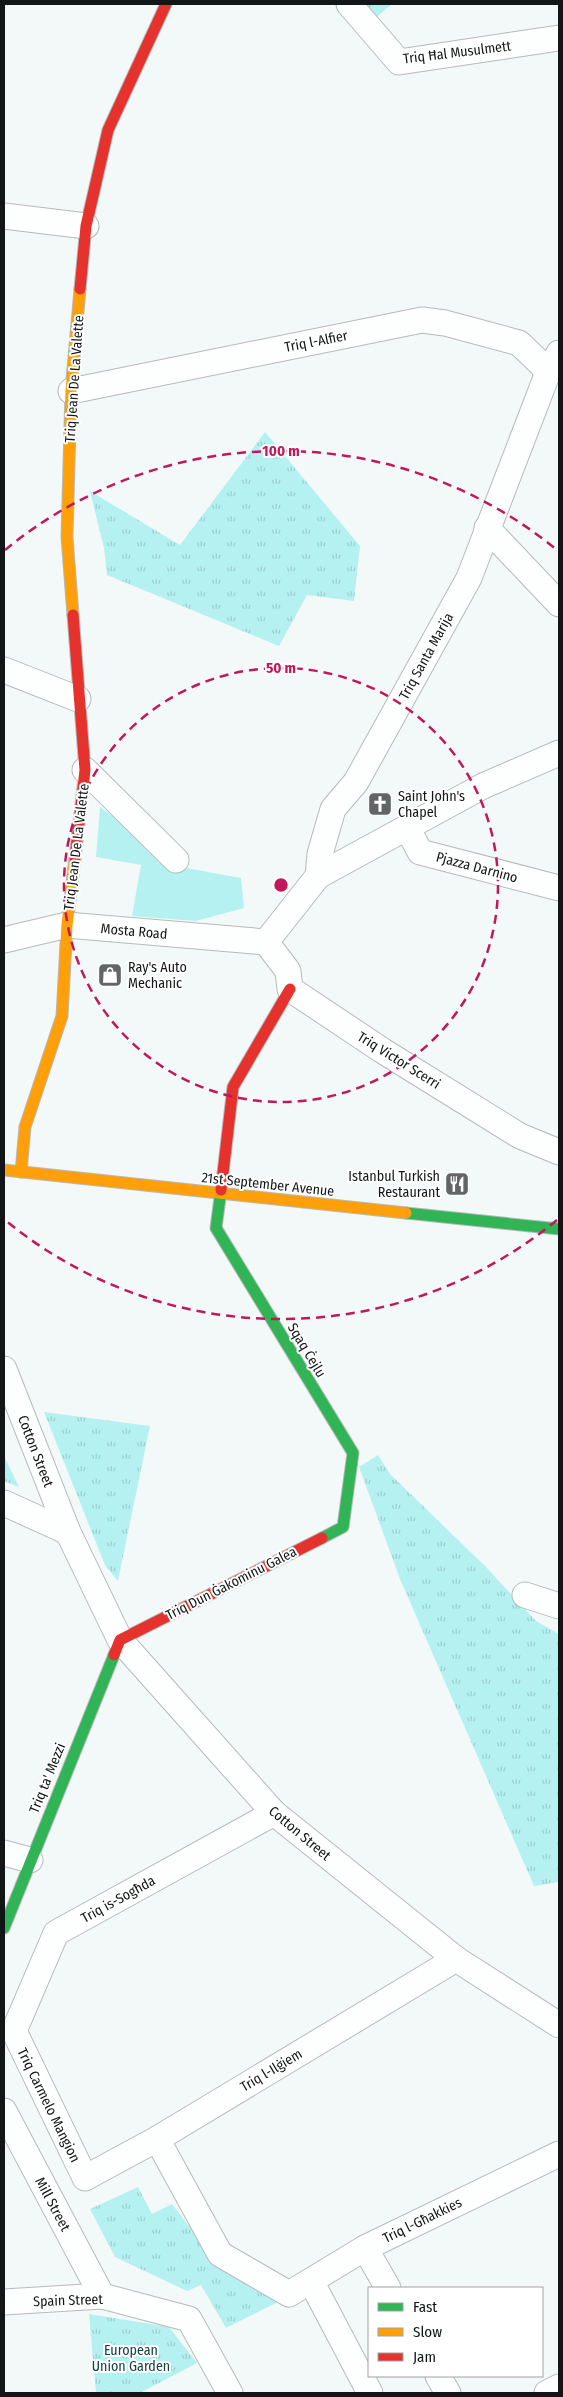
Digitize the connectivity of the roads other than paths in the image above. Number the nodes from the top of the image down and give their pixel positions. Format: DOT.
graph roads {
  1 [pos="166,4"];
  2 [pos="349,4"];
  3 [pos="559,38"];
  4 [pos="4,216"];
  5 [pos="86,226"];
  6 [pos="559,354"];
  7 [pos="547,375"];
  8 [pos="71,391"];
  9 [pos="487,528"];
  10 [pos="559,604"];
  11 [pos="4,670"];
  12 [pos="78,699"];
  13 [pos="559,753"];
  14 [pos="84,770"];
  15 [pos="408,829"];
  16 [pos="176,860"];
  17 [pos="318,876"];
  18 [pos="559,888"];
  19 [pos="67,925"];
  20 [pos="4,940"];
  21 [pos="266,942"];
  22 [pos="290,989"];
  23 [pos="559,1152"];
  24 [pos="8,1172"];
  25 [pos="219,1194"];
  26 [pos="559,1229"];
  27 [pos="4,1369"];
  28 [pos="4,1503"];
  29 [pos="343,1527"];
  30 [pos="68,1532"];
  31 [pos="525,1595"];
  32 [pos="559,1606"];
  33 [pos="120,1640"];
  34 [pos="274,1813"];
  35 [pos="4,1853"];
  36 [pos="30,1860"];
  37 [pos="4,1928"];
  38 [pos="456,1959"];
  39 [pos="559,2026"];
  40 [pos="14,2031"];
  41 [pos="4,2111"];
  42 [pos="157,2139"];
  43 [pos="559,2154"];
  44 [pos="85,2178"];
  45 [pos="366,2248"];
  46 [pos="311,2281"];
  47 [pos="387,2287"];
  48 [pos="102,2296"];
  49 [pos="4,2302"];
  50 [pos="439,2377"];
  51 [pos="559,2387"];
  52 [pos="230,2393"];
  53 [pos="370,2393"];
  54 [pos="448,2393"];
  55 [pos="547,2393"];
  1 -- 5 [label="street, Triq Jean De La Valette"];
  2 -- 3 [label="street, Triq Ħal Musulmett"];
  4 -- 5 [label="street"];
  5 -- 8 [label="street, Triq Jean De La Valette"];
  6 -- 7 [label="street, Triq Santa Marija"];
  7 -- 8 [label="street, Triq l-Alfier"];
  7 -- 9 [label="street, Triq Santa Marija"];
  8 -- 12 [label="street, Triq Jean De La Valette"];
  9 -- 10 [label="street"];
  9 -- 17 [label="street, Triq Santa Marija"];
  11 -- 12 [label="street"];
  12 -- 14 [label="street, Triq Jean De La Valette"];
  13 -- 15 [label="street"];
  14 -- 16 [label="street, Triq Jean De La Valette"];
  14 -- 19 [label="street, Triq Jean De La Valette"];
  15 -- 17 [label="street"];
  15 -- 18 [label="street, Pjazza Darnino"];
  17 -- 21 [label="street"];
  19 -- 20 [label="street, Mosta Road"];
  19 -- 21 [label="street, Mosta Road"];
  19 -- 24 [label="street, Triq Jean De La Valette"];
  21 -- 22 [label="street"];
  22 -- 23 [label="street, Triq Victor Scerri"];
  22 -- 25 [label="street, Sqaq Ċejlu"];
  24 -- 25 [label="street, 21st September Avenue"];
  25 -- 26 [label="street, 21st September Avenue"];
  25 -- 29 [label="street, Sqaq Ċejlu"];
  27 -- 30 [label="street, Cotton Street"];
  28 -- 30 [label="street"];
  29 -- 33 [label="street, Triq Dun Ġakominu Galea"];
  30 -- 33 [label="street, Cotton Street"];
  31 -- 32 [label="street"];
  33 -- 34 [label="street, Cotton Street"];
  33 -- 36 [label="street, Triq ta' Mezzi"];
  34 -- 38 [label="street, Cotton Street"];
  34 -- 40 [label="street, Triq is-Sogħda"];
  35 -- 36 [label="street"];
  36 -- 37 [label="street, Triq ta' Mezzi"];
  38 -- 39 [label="street, Cotton Street"];
  38 -- 42 [label="street, Triq l-Ilġiem"];
  40 -- 44 [label="street, Triq Carmelo Mangion"];
  41 -- 48 [label="street, Mill Street"];
  42 -- 44 [label="street, Triq l-Ilġiem"];
  42 -- 46 [label="street, Triq l-Għakkies"];
  43 -- 45 [label="street, Triq l-Għakkies"];
  45 -- 46 [label="street, Triq l-Għakkies"];
  45 -- 47 [label="street"];
  46 -- 53 [label="street"];
  48 -- 49 [label="street, Spain Street"];
  48 -- 52 [label="street, Spain Street"];
  50 -- 54 [label="street"];
  51 -- 55 [label="street"];
}
